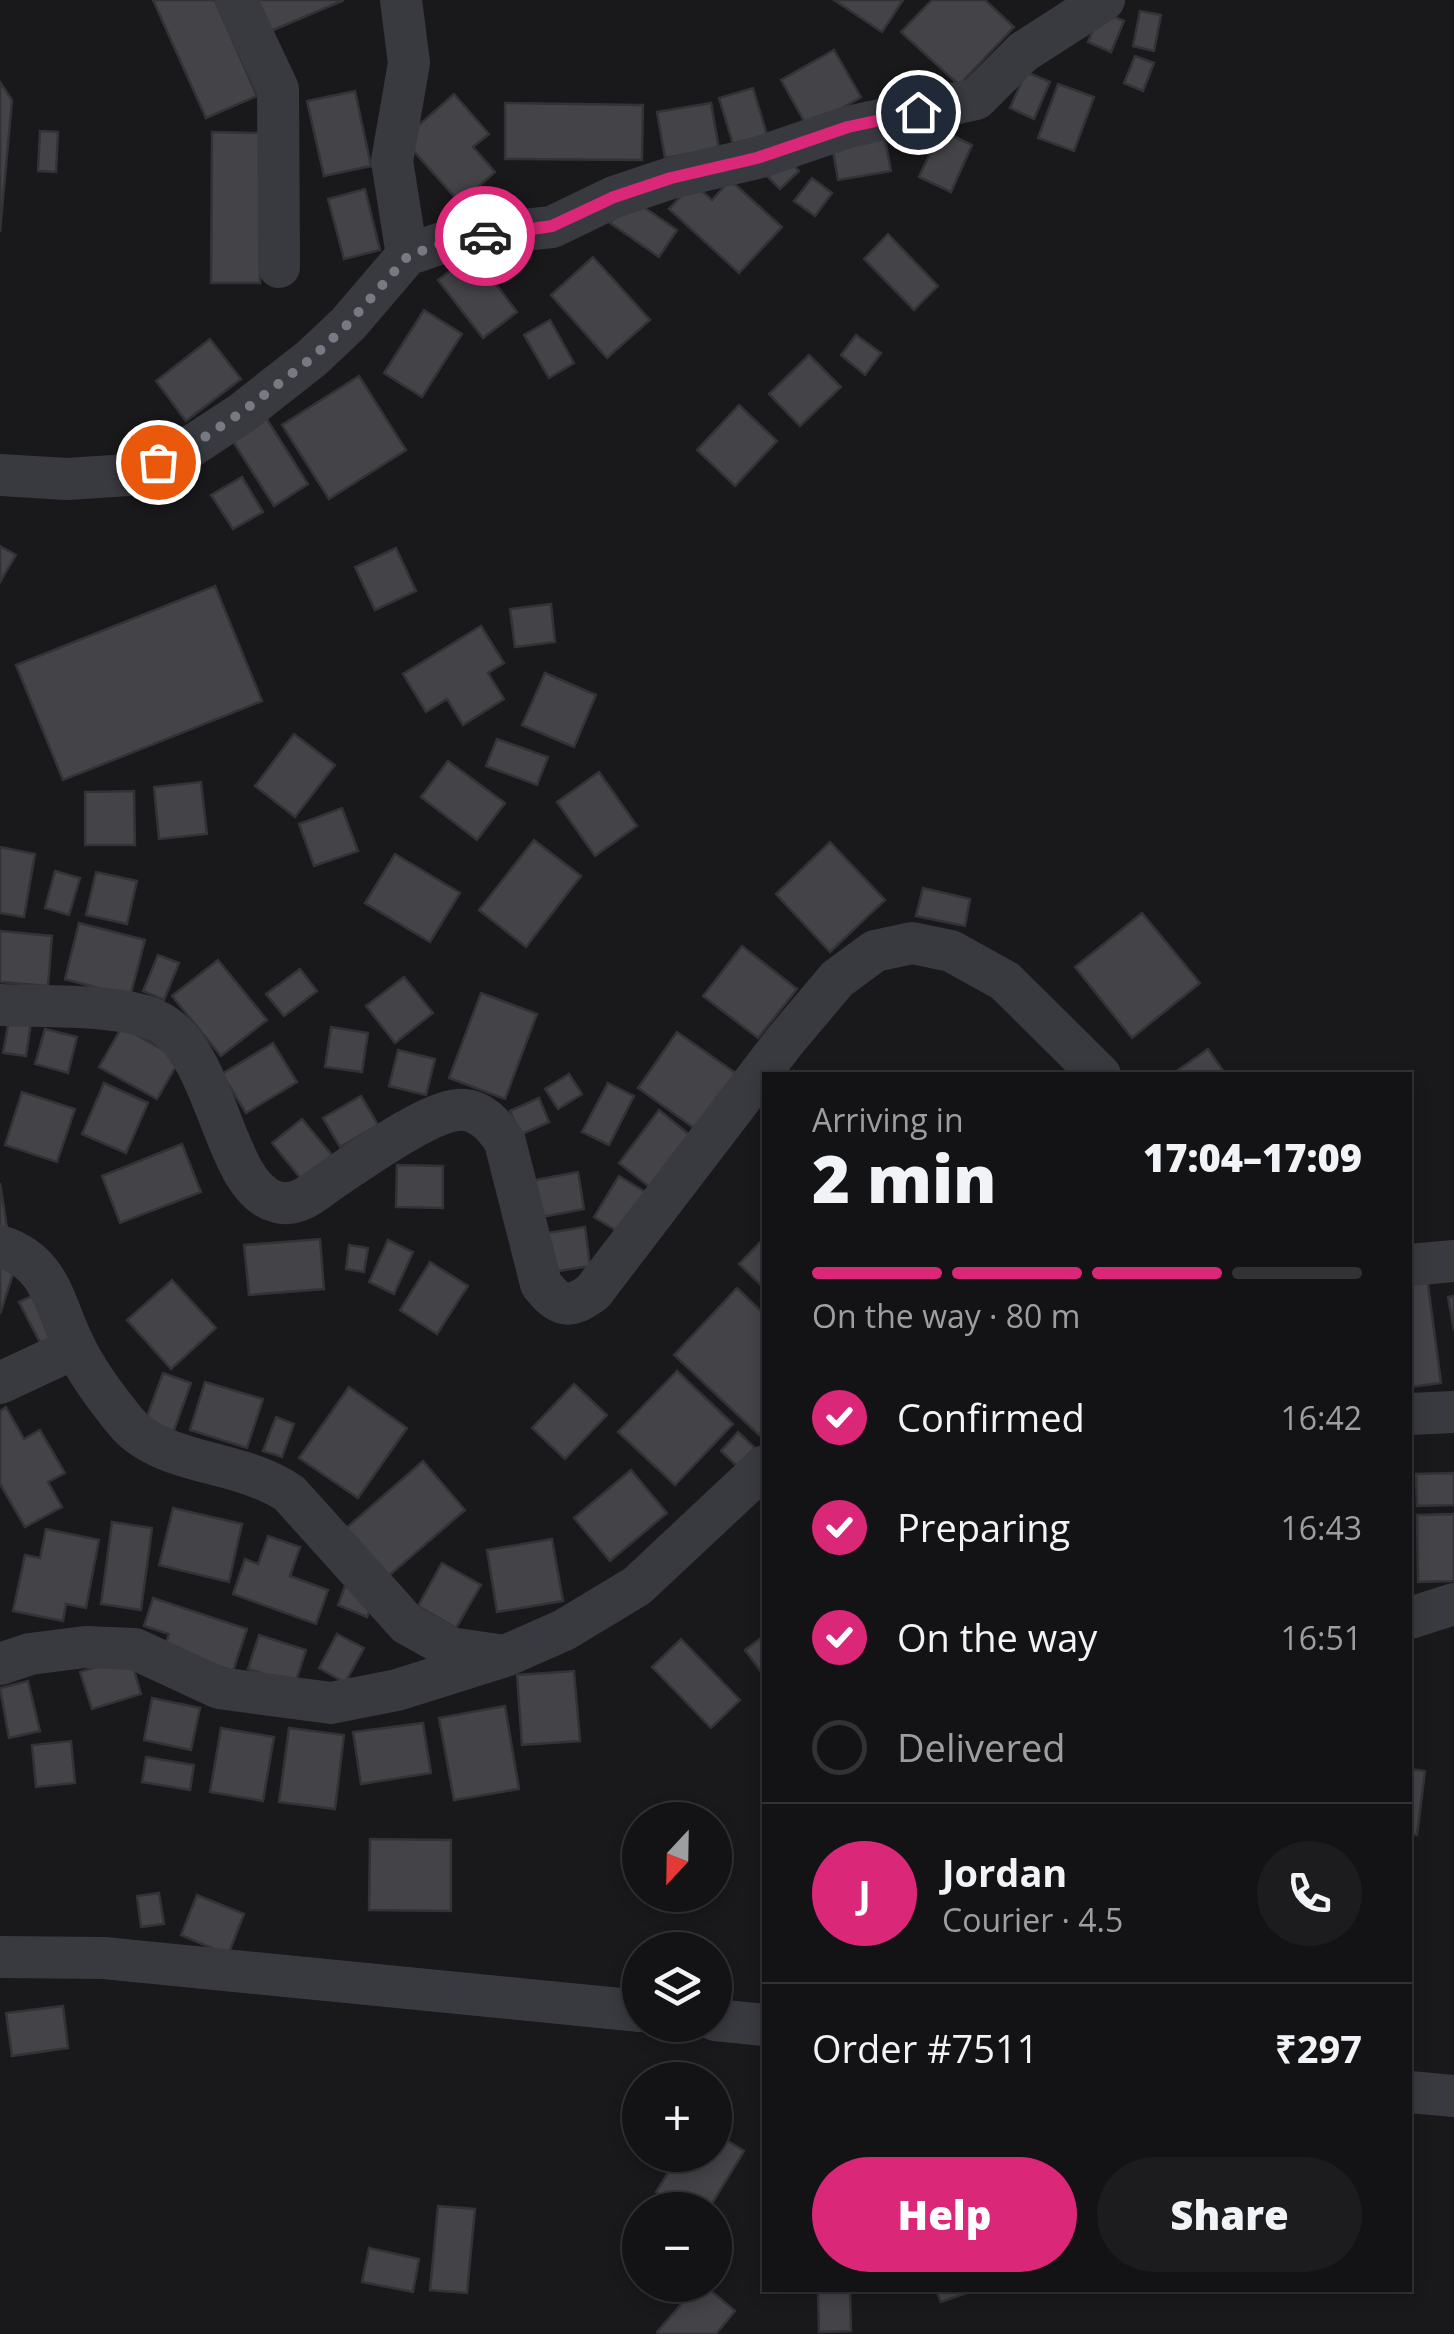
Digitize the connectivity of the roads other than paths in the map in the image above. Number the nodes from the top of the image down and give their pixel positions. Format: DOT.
graph roads {
  1 [pos="236,0"];
  2 [pos="400,0"];
  3 [pos="1104,0"];
  4 [pos="408,256"];
  5 [pos="279,267"];
  6 [pos="0,474"];
  7 [pos="0,1005"];
  8 [pos="1097,1072"];
  9 [pos="0,1246"];
  10 [pos="1454,1260"];
  11 [pos="1412,1265"];
  12 [pos="75,1348"];
  13 [pos="0,1383"];
  14 [pos="1454,1412"];
  15 [pos="1412,1414"];
  16 [pos="762,1469"];
  17 [pos="505,1656"];
  18 [pos="0,1664"];
  19 [pos="0,1957"];
  20 [pos="622,2010"];
  21 [pos="732,2022"];
  22 [pos="762,2025"];
  23 [pos="1412,2092"];
  24 [pos="1454,2096"];
  1 -- 5 [label="street"];
  2 -- 4 [label="street"];
  3 -- 4 [label="street"];
  4 -- 6 [label="street"];
  7 -- 8 [label="street"];
  9 -- 12 [label="street"];
  10 -- 11 [label="street"];
  12 -- 13 [label="street"];
  12 -- 17 [label="street"];
  14 -- 15 [label="street"];
  16 -- 17 [label="street"];
  17 -- 18 [label="street"];
  19 -- 20 [label="street"];
  21 -- 22 [label="street"];
  23 -- 24 [label="street"];
}
